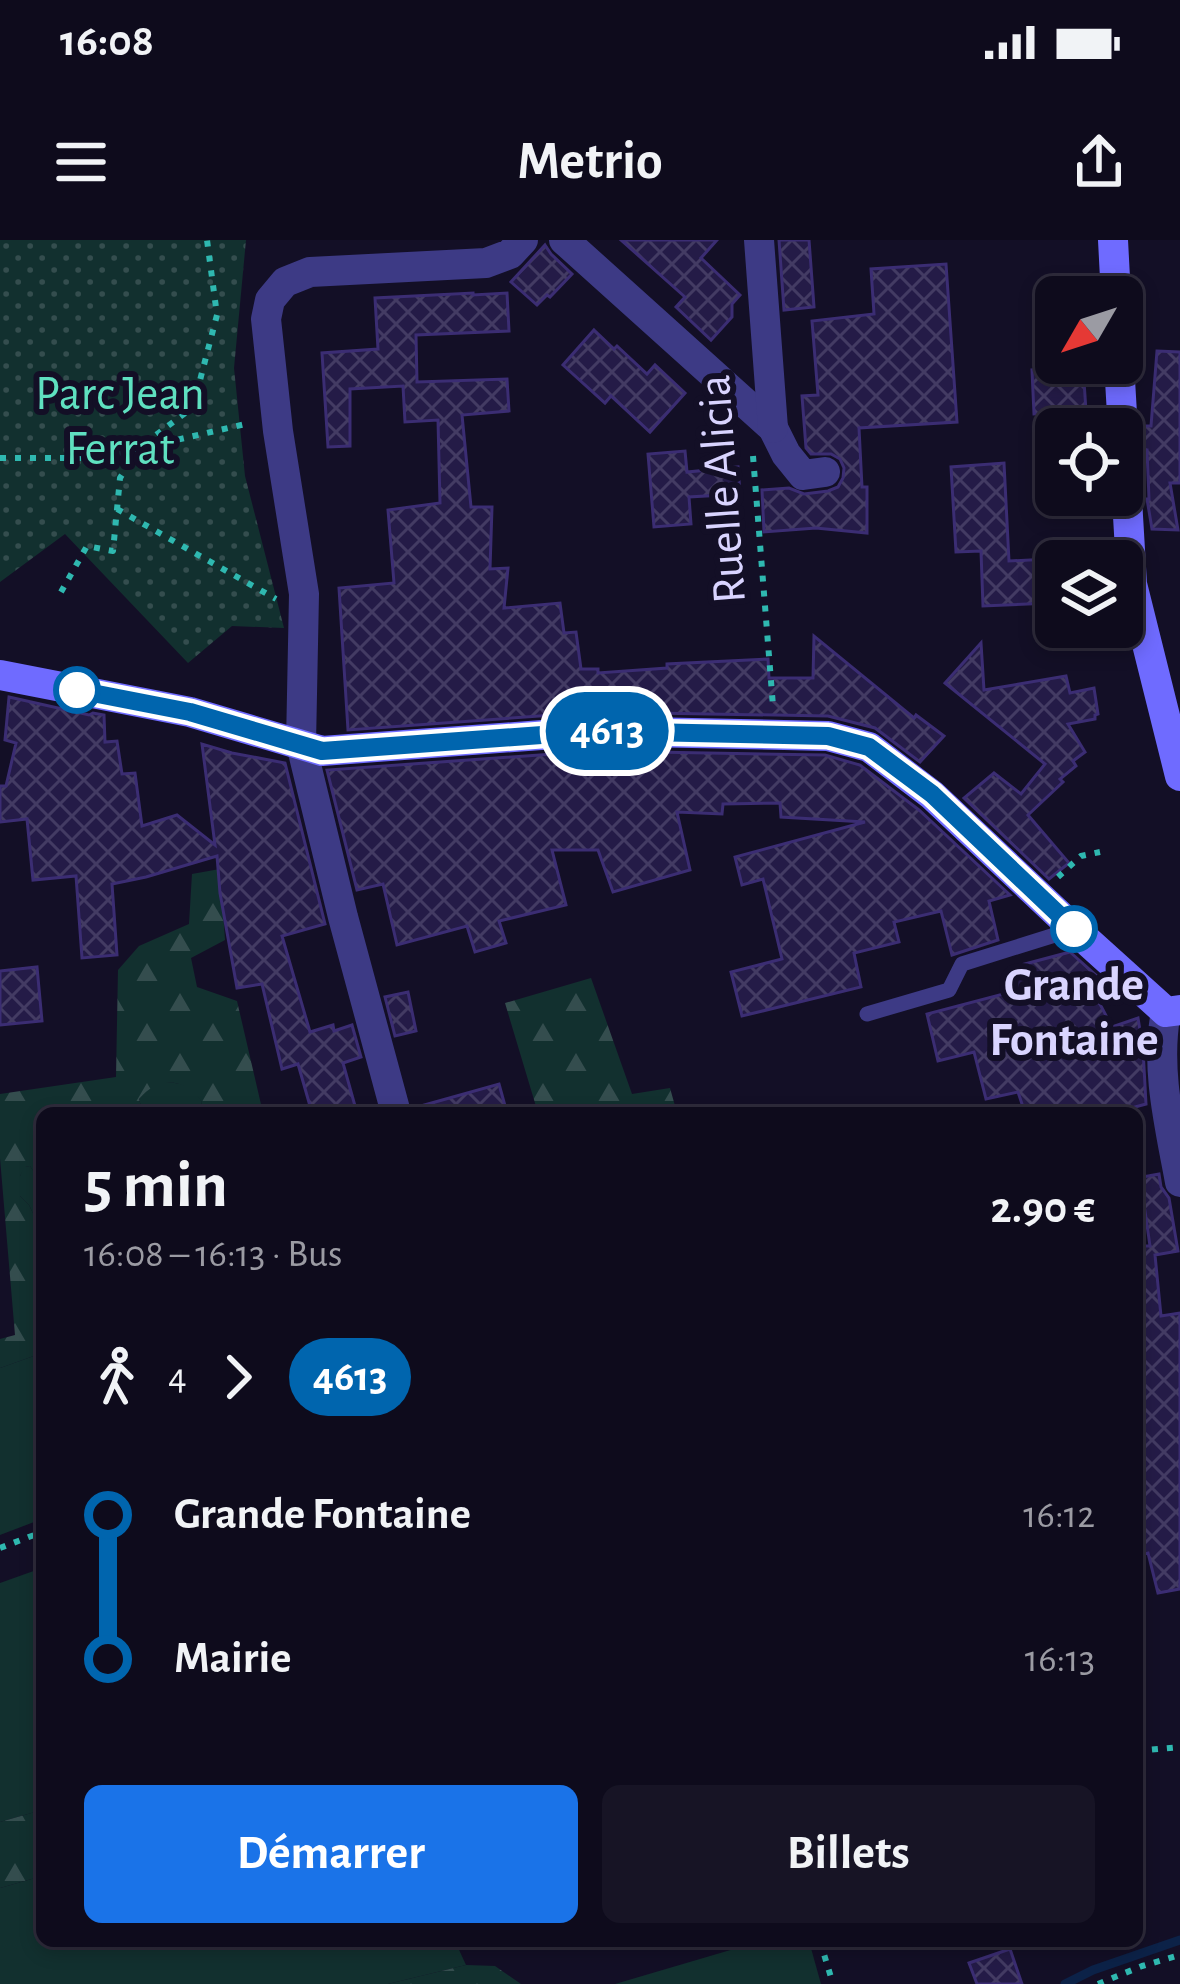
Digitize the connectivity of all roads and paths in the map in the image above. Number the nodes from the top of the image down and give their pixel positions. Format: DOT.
graph roads {
  1 [pos="207,240"];
  2 [pos="523,240"];
  3 [pos="563,240"];
  4 [pos="759,240"];
  5 [pos="1113,240"];
  6 [pos="1115,276"];
  7 [pos="1120,384"];
  8 [pos="748,406"];
  9 [pos="278,425"];
  10 [pos="773,428"];
  11 [pos="140,448"];
  12 [pos="0,458"];
  13 [pos="825,472"];
  14 [pos="117,509"];
  15 [pos="61,592"];
  16 [pos="304,603"];
  17 [pos="0,675"];
  18 [pos="775,733"];
  19 [pos="302,744"];
  20 [pos="1180,776"];
  21 [pos="1100,852"];
  22 [pos="1065,871"];
  23 [pos="1074,929"];
  24 [pos="1173,1011"];
  25 [pos="867,1014"];
  26 [pos="394,1107"];
  27 [pos="1180,1182"];
  28 [pos="36,1534"];
  29 [pos="0,1548"];
  30 [pos="1180,1747"];
  31 [pos="1143,1750"];
  32 [pos="822,1947"];
  33 [pos="1180,1955"];
  34 [pos="833,1984"];
  35 [pos="1098,1984"];
  1 -- 11 [label="path"];
  2 -- 9 [label="street"];
  3 -- 8 [label="street"];
  4 -- 10 [label="street"];
  5 -- 6 [label="main road"];
  7 -- 20 [label="main road"];
  8 -- 10 [label="street"];
  8 -- 18 [label="path, Ruelle Alicia"];
  9 -- 11 [label="path"];
  9 -- 16 [label="street"];
  10 -- 13 [label="street"];
  11 -- 12 [label="path"];
  11 -- 14 [label="path"];
  14 -- 15 [label="path"];
  14 -- 16 [label="path"];
  16 -- 19 [label="street"];
  17 -- 19 [label="main road"];
  18 -- 19 [label="main road"];
  18 -- 23 [label="main road"];
  19 -- 26 [label="street"];
  21 -- 22 [label="path"];
  23 -- 24 [label="main road"];
  23 -- 25 [label="lane"];
  24 -- 27 [label="street"];
  28 -- 29 [label="path"];
  30 -- 31 [label="path"];
  32 -- 34 [label="path"];
  33 -- 35 [label="path"];
}
